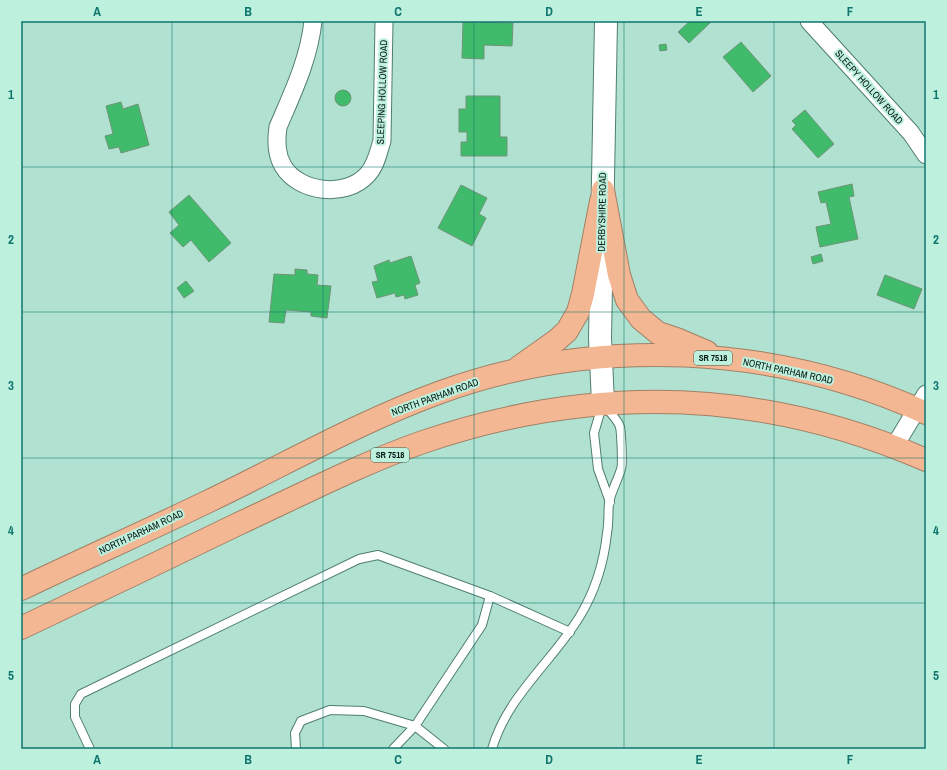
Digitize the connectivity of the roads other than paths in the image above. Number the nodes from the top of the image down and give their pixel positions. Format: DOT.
graph roads {
  1 [pos="313,21"];
  2 [pos="384,21"];
  3 [pos="606,21"];
  4 [pos="809,21"];
  5 [pos="926,155"];
  6 [pos="603,190"];
  7 [pos="600,358"];
  8 [pos="721,358"];
  9 [pos="512,371"];
  10 [pos="603,403"];
  11 [pos="923,405"];
  12 [pos="894,447"];
  13 [pos="926,460"];
  14 [pos="610,502"];
  15 [pos="21,589"];
  16 [pos="490,596"];
  17 [pos="21,628"];
  18 [pos="570,632"];
  19 [pos="415,726"];
  20 [pos="90,749"];
  21 [pos="296,749"];
  22 [pos="393,749"];
  23 [pos="444,749"];
  24 [pos="492,749"];
  1 -- 2 [label="street, SLEEPING HOLLOW ROAD"];
  3 -- 6 [label="street, DERBYSHIRE ROAD"];
  4 -- 5 [label="street, SLEEPY HOLLOW ROAD"];
  6 -- 7 [label="street, DERBYSHIRE ROAD"];
  6 -- 8 [label="highway"];
  6 -- 9 [label="highway"];
  7 -- 8 [label="highway, NORTH PARHAM ROAD / SR 7518"];
  7 -- 9 [label="highway, NORTH PARHAM ROAD / SR 7518"];
  7 -- 10 [label="street, DERBYSHIRE ROAD"];
  8 -- 11 [label="highway, NORTH PARHAM ROAD / SR 7518"];
  9 -- 15 [label="highway, NORTH PARHAM ROAD / SR 7518"];
  10 -- 12 [label="highway, SR 7518"];
  10 -- 14 [label="lane"];
  10 -- 14 [label="lane"];
  10 -- 17 [label="highway, SR 7518"];
  11 -- 12 [label="street"];
  12 -- 13 [label="highway, SR 7518"];
  14 -- 18 [label="lane"];
  16 -- 18 [label="lane"];
  16 -- 19 [label="lane"];
  16 -- 20 [label="lane"];
  18 -- 24 [label="lane"];
  19 -- 21 [label="lane"];
  19 -- 22 [label="lane"];
  19 -- 23 [label="lane"];
}
